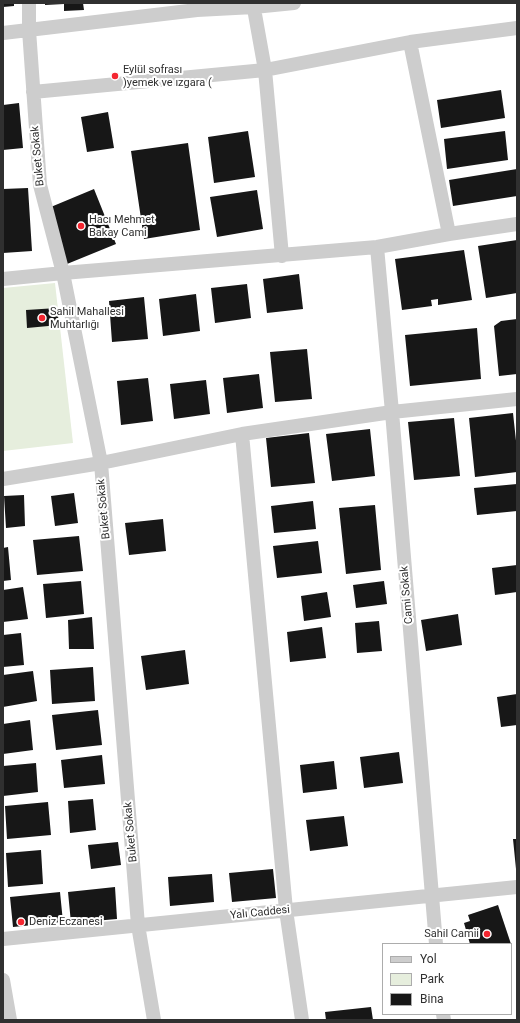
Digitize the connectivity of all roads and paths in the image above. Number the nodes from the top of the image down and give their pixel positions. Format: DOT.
graph roads {
  1 [pos="29,3"];
  2 [pos="294,3"];
  3 [pos="254,5"];
  4 [pos="517,28"];
  5 [pos="29,30"];
  6 [pos="3,33"];
  7 [pos="410,42"];
  8 [pos="265,70"];
  9 [pos="33,92"];
  10 [pos="517,224"];
  11 [pos="449,234"];
  12 [pos="377,247"];
  13 [pos="282,256"];
  14 [pos="63,273"];
  15 [pos="3,279"];
  16 [pos="517,399"];
  17 [pos="392,412"];
  18 [pos="242,434"];
  19 [pos="101,463"];
  20 [pos="3,479"];
  21 [pos="517,887"];
  22 [pos="431,896"];
  23 [pos="286,910"];
  24 [pos="138,925"];
  25 [pos="3,939"];
  26 [pos="436,943"];
  27 [pos="3,980"];
  28 [pos="10,1020"];
  29 [pos="154,1020"];
  30 [pos="302,1020"];
  1 -- 5 [label="street, Buket Sokak"];
  2 -- 3 [label="street"];
  3 -- 5 [label="street"];
  3 -- 8 [label="street"];
  4 -- 7 [label="street"];
  5 -- 6 [label="street"];
  5 -- 9 [label="street, Buket Sokak"];
  7 -- 8 [label="street"];
  7 -- 11 [label="street"];
  8 -- 9 [label="street"];
  8 -- 13 [label="street"];
  9 -- 14 [label="street, Buket Sokak"];
  10 -- 11 [label="street"];
  11 -- 12 [label="street"];
  12 -- 13 [label="street"];
  12 -- 17 [label="street, Cami Sokak"];
  13 -- 14 [label="street"];
  14 -- 15 [label="street"];
  14 -- 19 [label="street, Buket Sokak"];
  16 -- 17 [label="street"];
  17 -- 18 [label="street"];
  17 -- 22 [label="street, Cami Sokak"];
  18 -- 19 [label="street"];
  18 -- 23 [label="street"];
  19 -- 20 [label="street"];
  19 -- 24 [label="street, Buket Sokak"];
  21 -- 22 [label="street, Yalı Caddesi"];
  22 -- 23 [label="street, Yalı Caddesi"];
  22 -- 26 [label="street, Cami Sokak"];
  23 -- 24 [label="street, Yalı Caddesi"];
  23 -- 30 [label="street"];
  24 -- 25 [label="street, Yalı Caddesi"];
  24 -- 29 [label="street, Buket Sokak"];
  27 -- 28 [label="street"];
}
